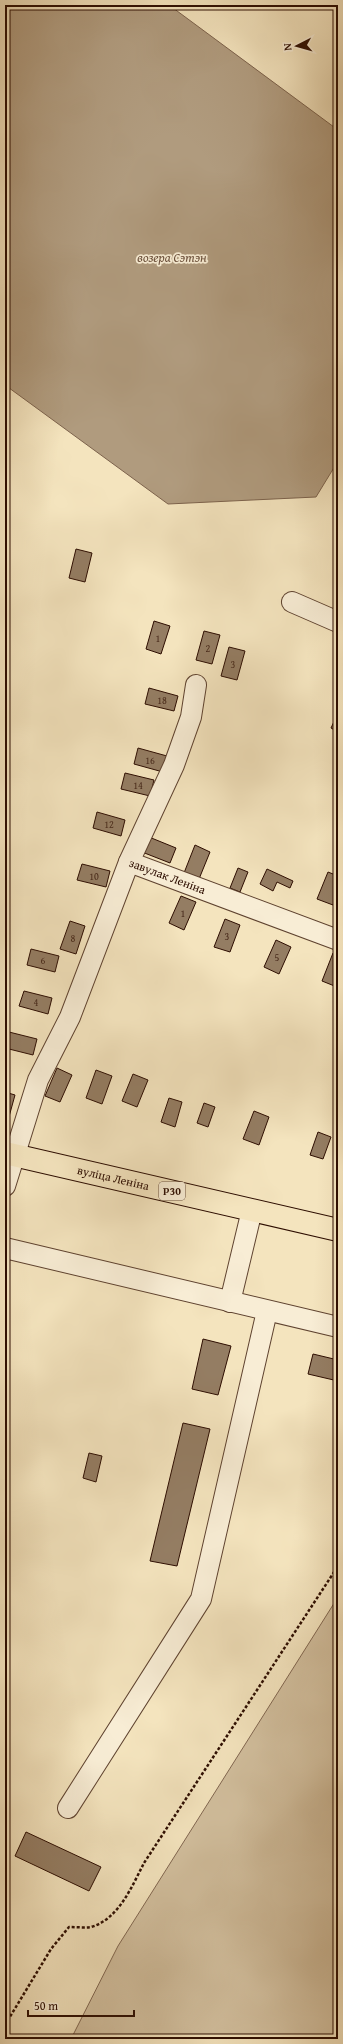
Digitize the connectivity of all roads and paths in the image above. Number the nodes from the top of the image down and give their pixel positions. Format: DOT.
graph roads {
  1 [pos="292,602"];
  2 [pos="338,622"];
  3 [pos="196,685"];
  4 [pos="129,862"];
  5 [pos="338,940"];
  6 [pos="10,1154"];
  7 [pos="5,1186"];
  8 [pos="252,1210"];
  9 [pos="338,1230"];
  10 [pos="5,1248"];
  11 [pos="230,1302"];
  12 [pos="267,1311"];
  13 [pos="338,1328"];
  14 [pos="338,1566"];
  15 [pos="68,1808"];
  16 [pos="5,2025"];
  1 -- 2 [label="street"];
  3 -- 4 [label="street, завулак Леніна"];
  4 -- 5 [label="street, завулак Леніна"];
  4 -- 6 [label="street"];
  6 -- 7 [label="street"];
  6 -- 8 [label="main road, вуліца Леніна / Р30"];
  8 -- 9 [label="main road, вуліца Леніна / Р30"];
  8 -- 11 [label="street"];
  10 -- 11 [label="street"];
  11 -- 12 [label="street"];
  12 -- 13 [label="street"];
  12 -- 15 [label="street"];
  14 -- 16 [label="path"];
}
